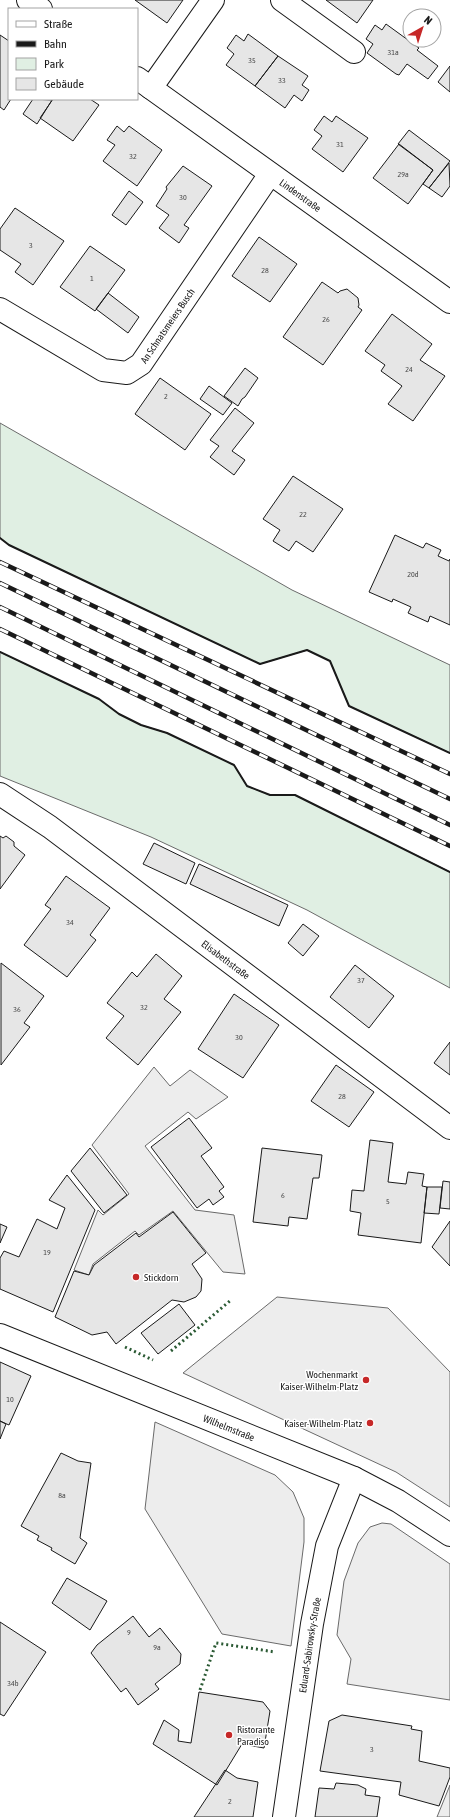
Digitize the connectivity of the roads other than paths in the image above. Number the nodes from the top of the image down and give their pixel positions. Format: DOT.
graph roads {
  1 [pos="28,0"];
  2 [pos="213,0"];
  3 [pos="282,0"];
  4 [pos="40,8"];
  5 [pos="354,52"];
  6 [pos="144,83"];
  7 [pos="270,174"];
  8 [pos="450,302"];
  9 [pos="0,309"];
  10 [pos="0,794"];
  11 [pos="450,1128"];
  12 [pos="0,1335"];
  13 [pos="354,1478"];
  14 [pos="450,1535"];
  15 [pos="284,1817"];
  1 -- 4 [label="street"];
  2 -- 6 [label="street, Lindenstraße"];
  3 -- 5 [label="street"];
  6 -- 7 [label="street, Lindenstraße"];
  7 -- 8 [label="street, Lindenstraße"];
  7 -- 9 [label="street, An Schnatsmeiers Busch"];
  10 -- 11 [label="street, Elisabethstraße"];
  12 -- 13 [label="street, Wilhelmstraße"];
  13 -- 14 [label="street, Wilhelmstraße"];
  13 -- 15 [label="street, Eduard-Sabirowsky-Straße"];
}
